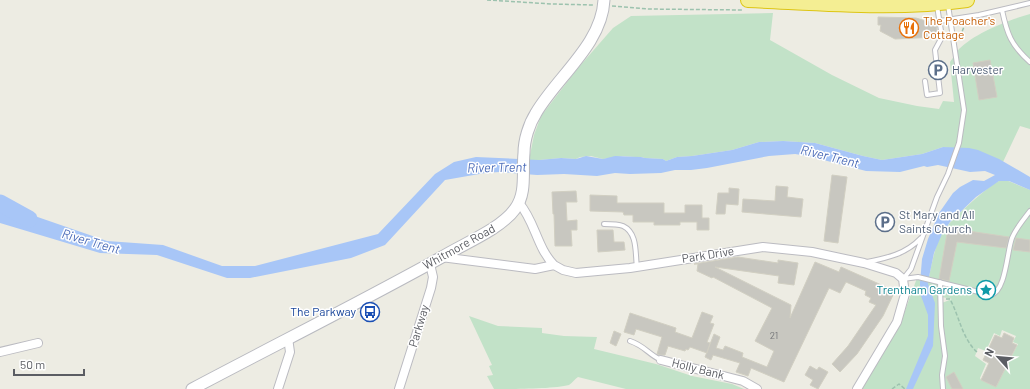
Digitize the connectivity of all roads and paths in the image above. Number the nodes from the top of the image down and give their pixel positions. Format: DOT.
graph roads {
  1 [pos="487,0"];
  2 [pos="967,0"];
  3 [pos="604,2"];
  4 [pos="942,3"];
  5 [pos="1030,3"];
  6 [pos="748,5"];
  7 [pos="1002,10"];
  8 [pos="951,19"];
  9 [pos="940,21"];
  10 [pos="1030,62"];
  11 [pos="925,81"];
  12 [pos="519,203"];
  13 [pos="1030,211"];
  14 [pos="604,224"];
  15 [pos="923,237"];
  16 [pos="440,257"];
  17 [pos="864,263"];
  18 [pos="430,264"];
  19 [pos="554,265"];
  20 [pos="637,267"];
  21 [pos="903,279"];
  22 [pos="939,282"];
  23 [pos="950,299"];
  24 [pos="288,338"];
  25 [pos="630,341"];
  26 [pos="38,343"];
  27 [pos="0,352"];
  28 [pos="978,353"];
  29 [pos="661,360"];
  30 [pos="192,389"];
  31 [pos="278,389"];
  32 [pos="399,389"];
  33 [pos="757,389"];
  34 [pos="857,389"];
  35 [pos="892,389"];
  36 [pos="905,389"];
  37 [pos="943,389"];
  1 -- 3 [label="path"];
  2 -- 4 [label="highway"];
  3 -- 6 [label="path"];
  3 -- 12 [label="main road, Whitmore Road"];
  4 -- 6 [label="highway"];
  4 -- 8 [label="lane"];
  4 -- 9 [label="lane"];
  5 -- 7 [label="lane"];
  7 -- 8 [label="lane"];
  7 -- 10 [label="lane"];
  8 -- 9 [label="lane"];
  8 -- 15 [label="lane"];
  9 -- 11 [label="lane"];
  12 -- 16 [label="main road, Whitmore Road"];
  12 -- 19 [label="street"];
  13 -- 22 [label="lane"];
  14 -- 20 [label="lane"];
  15 -- 17 [label="lane, Park Drive"];
  15 -- 21 [label="lane"];
  16 -- 18 [label="main road, Whitmore Road"];
  16 -- 19 [label="street"];
  17 -- 20 [label="street, Park Drive"];
  17 -- 21 [label="street, Park Drive"];
  18 -- 24 [label="main road, Whitmore Road"];
  18 -- 32 [label="street, Parkway"];
  19 -- 20 [label="street, Park Drive"];
  21 -- 22 [label="lane"];
  21 -- 34 [label="street"];
  22 -- 37 [label="lane"];
  23 -- 28 [label="path"];
  24 -- 30 [label="main road, Whitmore Road"];
  24 -- 31 [label="street"];
  25 -- 29 [label="lane"];
  26 -- 27 [label="street"];
  29 -- 33 [label="street, Holly Bank"];
  35 -- 36 [label="path"];
}
